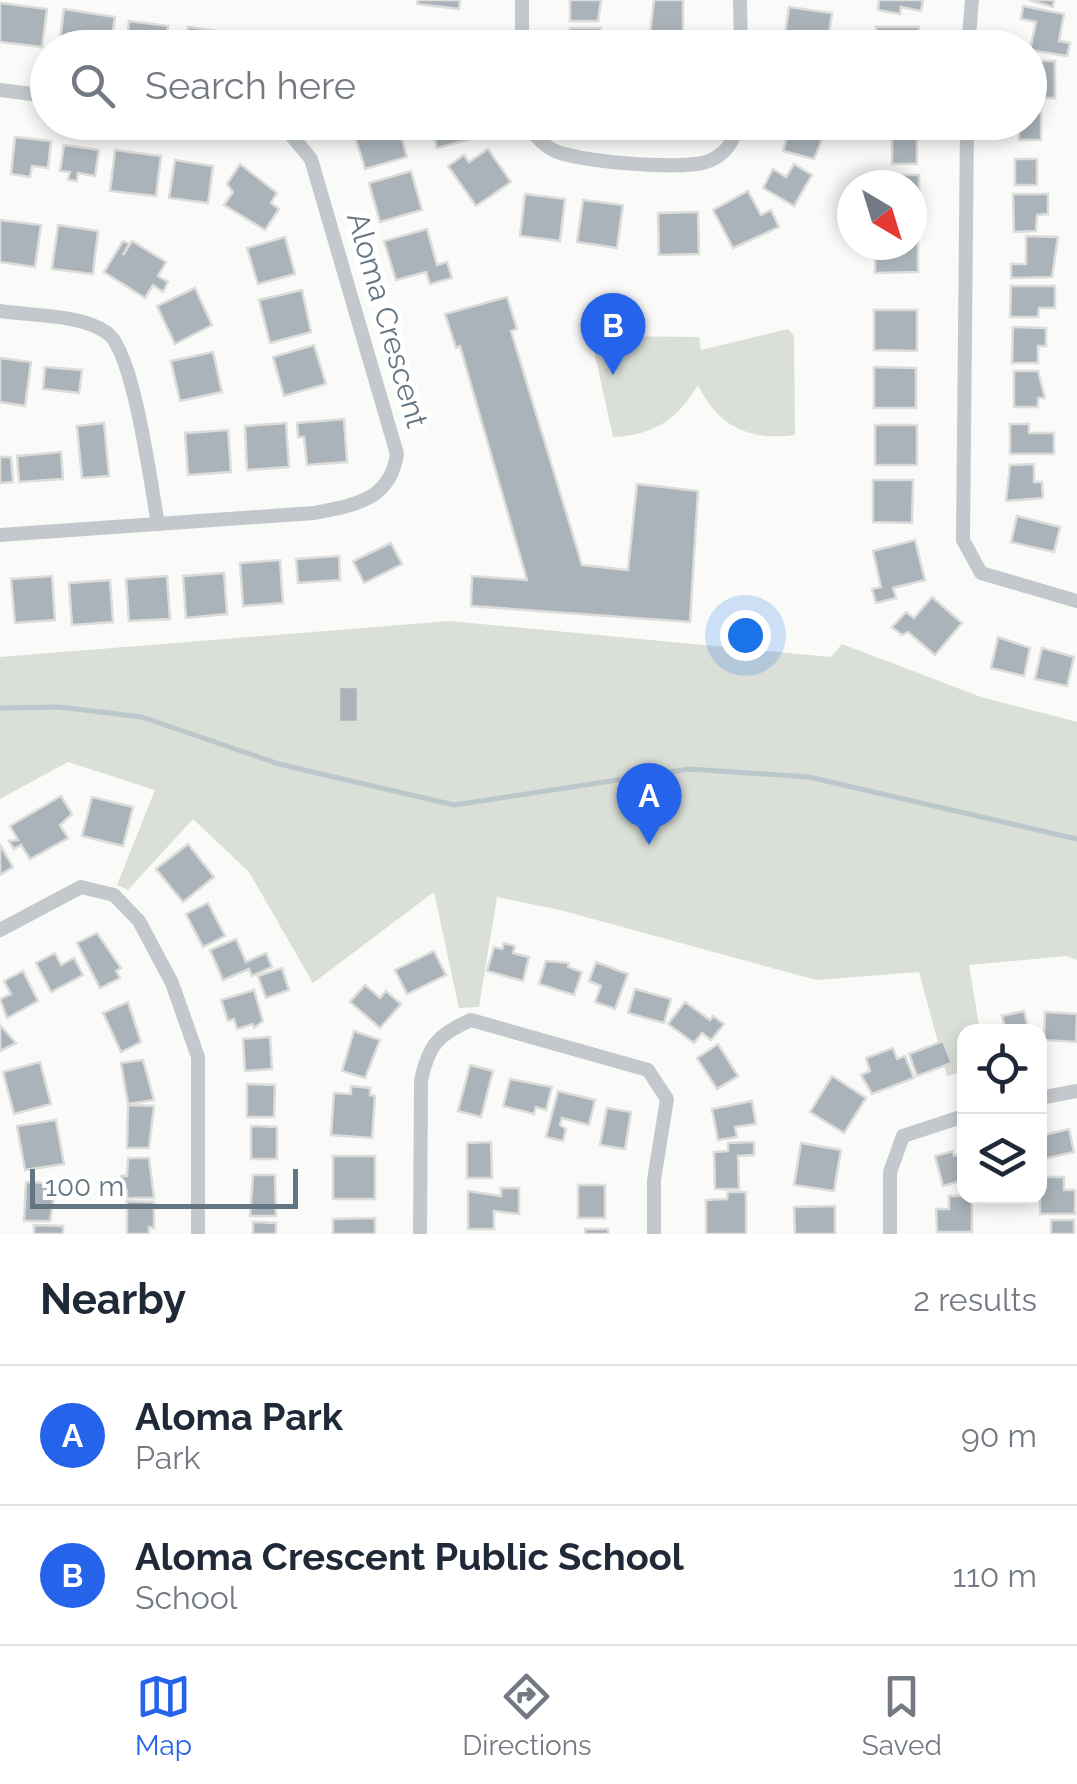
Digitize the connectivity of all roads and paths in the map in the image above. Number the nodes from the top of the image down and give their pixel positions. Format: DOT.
graph roads {
  1 [pos="522,0"];
  2 [pos="740,0"];
  3 [pos="972,0"];
  4 [pos="522,30"];
  5 [pos="741,30"];
  6 [pos="970,30"];
  7 [pos="0,90"];
  8 [pos="30,94"];
  9 [pos="295,140"];
  10 [pos="539,140"];
  11 [pos="734,140"];
  12 [pos="967,140"];
  13 [pos="0,311"];
  14 [pos="158,524"];
  15 [pos="0,535"];
  16 [pos="1077,601"];
  17 [pos="0,930"];
  18 [pos="1077,1091"];
  19 [pos="1047,1097"];
  20 [pos="957,1118"];
  21 [pos="198,1234"];
  22 [pos="420,1234"];
  23 [pos="654,1234"];
  24 [pos="890,1234"];
  1 -- 4 [label="street"];
  2 -- 5 [label="street"];
  3 -- 6 [label="street"];
  7 -- 8 [label="street"];
  9 -- 14 [label="street, Aloma Crescent"];
  10 -- 11 [label="street"];
  12 -- 16 [label="street"];
  13 -- 14 [label="street"];
  14 -- 15 [label="street, Aloma Crescent"];
  17 -- 21 [label="street"];
  18 -- 19 [label="street"];
  20 -- 24 [label="street"];
  22 -- 23 [label="street"];
}
